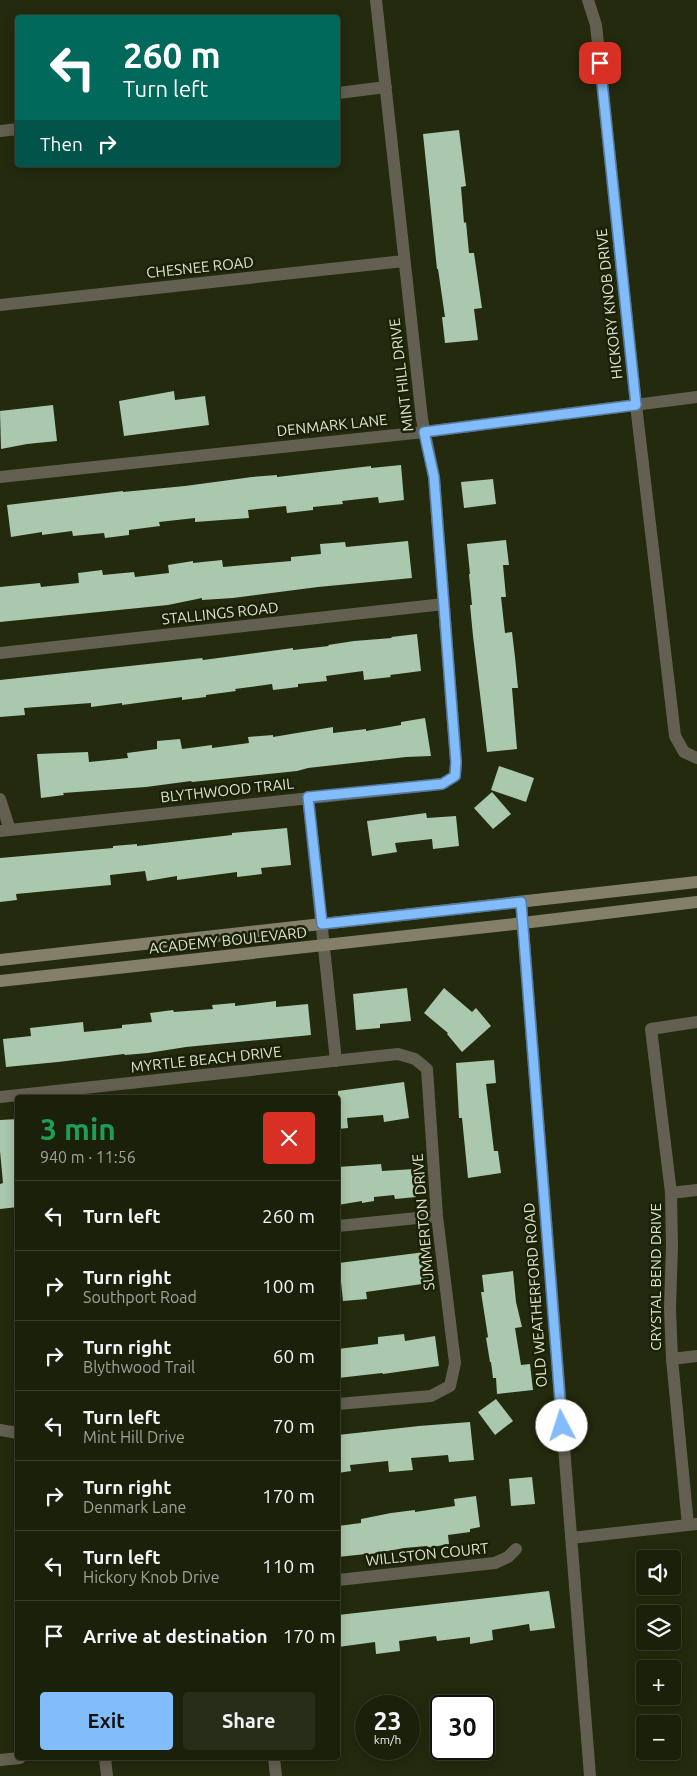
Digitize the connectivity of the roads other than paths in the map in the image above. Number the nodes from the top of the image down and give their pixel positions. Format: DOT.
graph roads {
  1 [pos="376,0"];
  2 [pos="588,0"];
  3 [pos="386,88"];
  4 [pos="340,93"];
  5 [pos="15,129"];
  6 [pos="0,131"];
  7 [pos="404,260"];
  8 [pos="0,305"];
  9 [pos="697,397"];
  10 [pos="636,405"];
  11 [pos="424,432"];
  12 [pos="0,477"];
  13 [pos="444,604"];
  14 [pos="0,653"];
  15 [pos="697,758"];
  16 [pos="455,776"];
  17 [pos="308,797"];
  18 [pos="0,800"];
  19 [pos="5,831"];
  20 [pos="697,882"];
  21 [pos="521,902"];
  22 [pos="697,902"];
  23 [pos="523,923"];
  24 [pos="322,924"];
  25 [pos="324,945"];
  26 [pos="0,960"];
  27 [pos="0,981"];
  28 [pos="697,1022"];
  29 [pos="415,1059"];
  30 [pos="336,1061"];
  31 [pos="49,1095"];
  32 [pos="15,1096"];
  33 [pos="0,1097"];
  34 [pos="697,1190"];
  35 [pos="671,1193"];
  36 [pos="436,1216"];
  37 [pos="340,1226"];
  38 [pos="697,1356"];
  39 [pos="672,1359"];
  40 [pos="340,1404"];
  41 [pos="0,1430"];
  42 [pos="15,1432"];
  43 [pos="693,1524"];
  44 [pos="571,1538"];
  45 [pos="516,1549"];
  46 [pos="340,1580"];
  47 [pos="15,1758"];
  48 [pos="0,1760"];
  49 [pos="105,1760"];
  50 [pos="274,1760"];
  51 [pos="107,1776"];
  52 [pos="276,1776"];
  53 [pos="590,1776"];
  1 -- 3 [label="street, MINT HILL DRIVE"];
  2 -- 10 [label="street, HICKORY KNOB DRIVE"];
  3 -- 4 [label="street"];
  3 -- 7 [label="street, MINT HILL DRIVE"];
  5 -- 6 [label="street"];
  7 -- 8 [label="street, CHESNEE ROAD"];
  7 -- 11 [label="street, MINT HILL DRIVE"];
  9 -- 10 [label="street, DENMARK LANE"];
  10 -- 11 [label="street, DENMARK LANE"];
  10 -- 15 [label="street, HICKORY KNOB DRIVE"];
  11 -- 12 [label="street, DENMARK LANE"];
  11 -- 13 [label="street, MINT HILL DRIVE"];
  13 -- 14 [label="street, STALLINGS ROAD"];
  13 -- 16 [label="street, MINT HILL DRIVE"];
  16 -- 17 [label="street, BLYTHWOOD TRAIL"];
  17 -- 19 [label="street, BLYTHWOOD TRAIL"];
  17 -- 24 [label="street"];
  18 -- 19 [label="street"];
  20 -- 21 [label="main road, ACADEMY BOULEVARD"];
  21 -- 23 [label="street, OLD WEATHERFORD ROAD"];
  21 -- 24 [label="main road, ACADEMY BOULEVARD"];
  22 -- 23 [label="main road, ACADEMY BOULEVARD"];
  23 -- 25 [label="main road, ACADEMY BOULEVARD"];
  23 -- 44 [label="street, OLD WEATHERFORD ROAD"];
  24 -- 25 [label="street"];
  24 -- 26 [label="main road, ACADEMY BOULEVARD"];
  25 -- 27 [label="main road, ACADEMY BOULEVARD"];
  25 -- 30 [label="street"];
  28 -- 35 [label="street, CRYSTAL BEND DRIVE"];
  29 -- 30 [label="street, MYRTLE BEACH DRIVE"];
  29 -- 36 [label="street, SUMMERTON DRIVE"];
  30 -- 31 [label="street, MYRTLE BEACH DRIVE"];
  32 -- 33 [label="street, MYRTLE BEACH DRIVE"];
  34 -- 35 [label="street"];
  35 -- 39 [label="street, CRYSTAL BEND DRIVE"];
  36 -- 37 [label="street"];
  36 -- 40 [label="street, SUMMERTON DRIVE"];
  38 -- 39 [label="street"];
  39 -- 43 [label="street, CRYSTAL BEND DRIVE"];
  41 -- 42 [label="street"];
  43 -- 44 [label="street"];
  44 -- 53 [label="street, OLD WEATHERFORD ROAD"];
  45 -- 46 [label="street, WILLSTON COURT"];
  47 -- 48 [label="street"];
  49 -- 51 [label="street"];
  50 -- 52 [label="street"];
}
